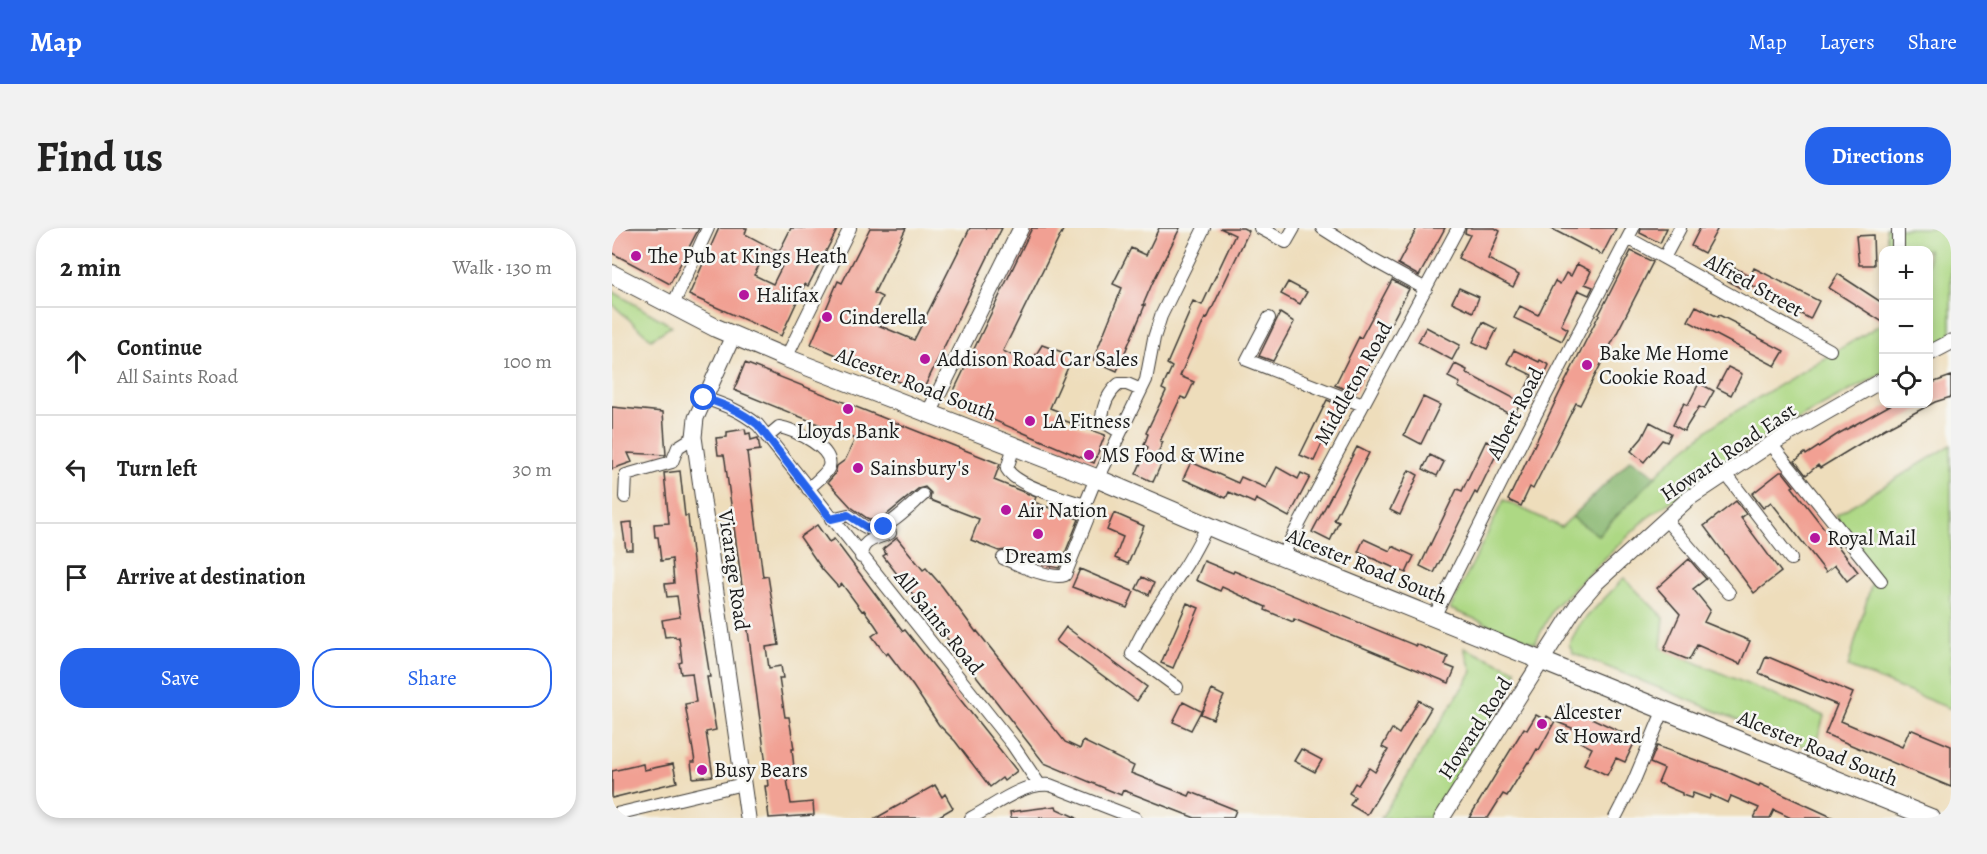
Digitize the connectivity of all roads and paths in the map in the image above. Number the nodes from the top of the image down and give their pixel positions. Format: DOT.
graph roads {
  1 [pos="850,228"];
  2 [pos="1022,228"];
  3 [pos="1204,228"];
  4 [pos="1260,228"];
  5 [pos="1294,228"];
  6 [pos="1322,228"];
  7 [pos="1458,228"];
  8 [pos="1680,228"];
  9 [pos="1898,228"];
  10 [pos="708,229"];
  11 [pos="1630,233"];
  12 [pos="1898,246"];
  13 [pos="1664,258"];
  14 [pos="612,274"];
  15 [pos="1426,289"];
  16 [pos="672,307"];
  17 [pos="1269,318"];
  18 [pos="733,336"];
  19 [pos="1951,342"];
  20 [pos="1830,350"];
  21 [pos="1933,352"];
  22 [pos="786,358"];
  23 [pos="1879,382"];
  24 [pos="1141,390"];
  25 [pos="704,398"];
  26 [pos="1363,405"];
  27 [pos="929,413"];
  28 [pos="1120,432"];
  29 [pos="694,436"];
  30 [pos="766,437"];
  31 [pos="1771,444"];
  32 [pos="1014,446"];
  33 [pos="1726,474"];
  34 [pos="1097,479"];
  35 [pos="808,489"];
  36 [pos="625,498"];
  37 [pos="1085,505"];
  38 [pos="831,519"];
  39 [pos="1666,520"];
  40 [pos="1208,525"];
  41 [pos="861,556"];
  42 [pos="1282,556"];
  43 [pos="1003,558"];
  44 [pos="1791,559"];
  45 [pos="1881,581"];
  46 [pos="1729,594"];
  47 [pos="1434,617"];
  48 [pos="1542,661"];
  49 [pos="1177,687"];
  50 [pos="1664,709"];
  51 [pos="743,784"];
  52 [pos="1039,784"];
  53 [pos="612,815"];
  54 [pos="748,818"];
  55 [pos="971,818"];
  56 [pos="1135,818"];
  57 [pos="1442,818"];
  58 [pos="1615,818"];
  59 [pos="1930,818"];
  1 -- 22 [label="street"];
  2 -- 27 [label="main road"];
  3 -- 24 [label="street"];
  4 -- 5 [label="street"];
  6 -- 15 [label="street"];
  7 -- 15 [label="street, Middleton Road"];
  8 -- 13 [label="street"];
  9 -- 12 [label="street"];
  10 -- 16 [label="street"];
  11 -- 13 [label="street, Alfred Street"];
  11 -- 47 [label="street, Albert Road"];
  13 -- 20 [label="street, Alfred Street"];
  14 -- 16 [label="highway, Alcester Road South"];
  15 -- 26 [label="street, Middleton Road"];
  16 -- 18 [label="highway, Alcester Road South"];
  17 -- 26 [label="street"];
  18 -- 22 [label="highway, Alcester Road South"];
  18 -- 25 [label="main road, Vicarage Road"];
  19 -- 21 [label="main road"];
  22 -- 27 [label="highway, Alcester Road South"];
  23 -- 31 [label="main road, Howard Road East"];
  24 -- 28 [label="street"];
  24 -- 28 [label="street"];
  25 -- 29 [label="main road, Vicarage Road"];
  25 -- 30 [label="street, All Saints Road"];
  26 -- 42 [label="street, Middleton Road"];
  27 -- 32 [label="highway, Alcester Road South"];
  28 -- 34 [label="street"];
  29 -- 36 [label="street"];
  29 -- 51 [label="main road, Vicarage Road"];
  30 -- 35 [label="street, All Saints Road"];
  30 -- 35 [label="street"];
  31 -- 33 [label="main road, Howard Road East"];
  31 -- 45 [label="street"];
  32 -- 34 [label="highway, Alcester Road South"];
  32 -- 37 [label="street"];
  33 -- 39 [label="main road, Howard Road East"];
  33 -- 44 [label="street"];
  34 -- 37 [label="street"];
  34 -- 40 [label="highway, Alcester Road South"];
  35 -- 38 [label="street, All Saints Road"];
  37 -- 43 [label="street"];
  38 -- 41 [label="street, All Saints Road"];
  38 -- 41 [label="street"];
  39 -- 46 [label="street"];
  39 -- 48 [label="main road, Howard Road East"];
  40 -- 42 [label="highway, Alcester Road South"];
  40 -- 49 [label="street"];
  41 -- 52 [label="street, All Saints Road"];
  42 -- 47 [label="highway, Alcester Road South"];
  47 -- 48 [label="highway, Alcester Road South"];
  48 -- 50 [label="highway, Alcester Road South"];
  48 -- 57 [label="main road, Howard Road"];
  50 -- 58 [label="street"];
  50 -- 59 [label="highway, Alcester Road South"];
  51 -- 53 [label="street"];
  51 -- 54 [label="main road, Vicarage Road"];
  52 -- 55 [label="street"];
  52 -- 56 [label="street"];
}
